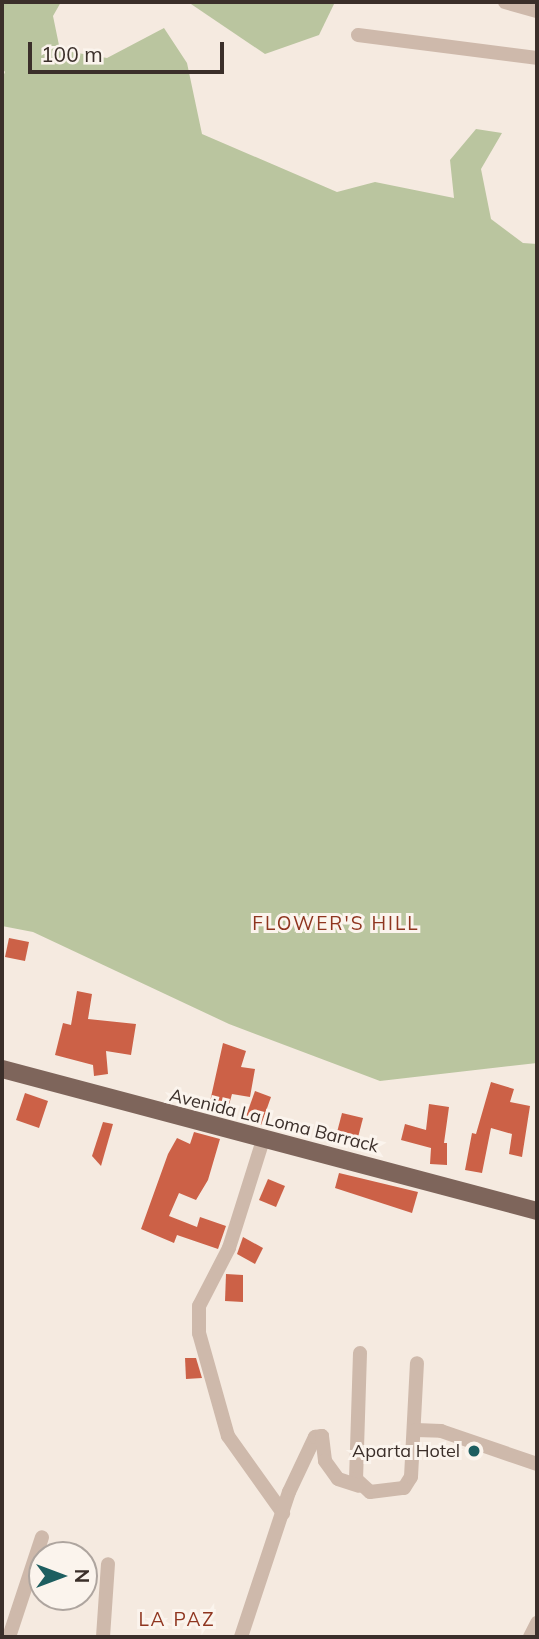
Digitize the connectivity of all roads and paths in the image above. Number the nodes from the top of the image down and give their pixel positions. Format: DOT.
graph roads {
  1 [pos="505,2"];
  2 [pos="537,10"];
  3 [pos="358,35"];
  4 [pos="537,58"];
  5 [pos="2,1069"];
  6 [pos="262,1140"];
  7 [pos="537,1211"];
  8 [pos="360,1353"];
  9 [pos="417,1363"];
  10 [pos="416,1430"];
  11 [pos="537,1464"];
  12 [pos="359,1486"];
  13 [pos="283,1513"];
  14 [pos="42,1537"];
  15 [pos="108,1564"];
  16 [pos="537,1623"];
  17 [pos="9,1637"];
  18 [pos="103,1637"];
  19 [pos="241,1637"];
  20 [pos="530,1637"];
  1 -- 2 [label="street"];
  3 -- 4 [label="street"];
  5 -- 6 [label="main road, Avenida La Loma Barrack"];
  6 -- 7 [label="main road, Avenida La Loma Barrack"];
  6 -- 13 [label="street"];
  8 -- 12 [label="street"];
  9 -- 10 [label="street"];
  10 -- 11 [label="street"];
  10 -- 12 [label="street"];
  12 -- 13 [label="street"];
  13 -- 19 [label="street"];
  14 -- 17 [label="street"];
  15 -- 18 [label="street"];
  16 -- 20 [label="street"];
}
